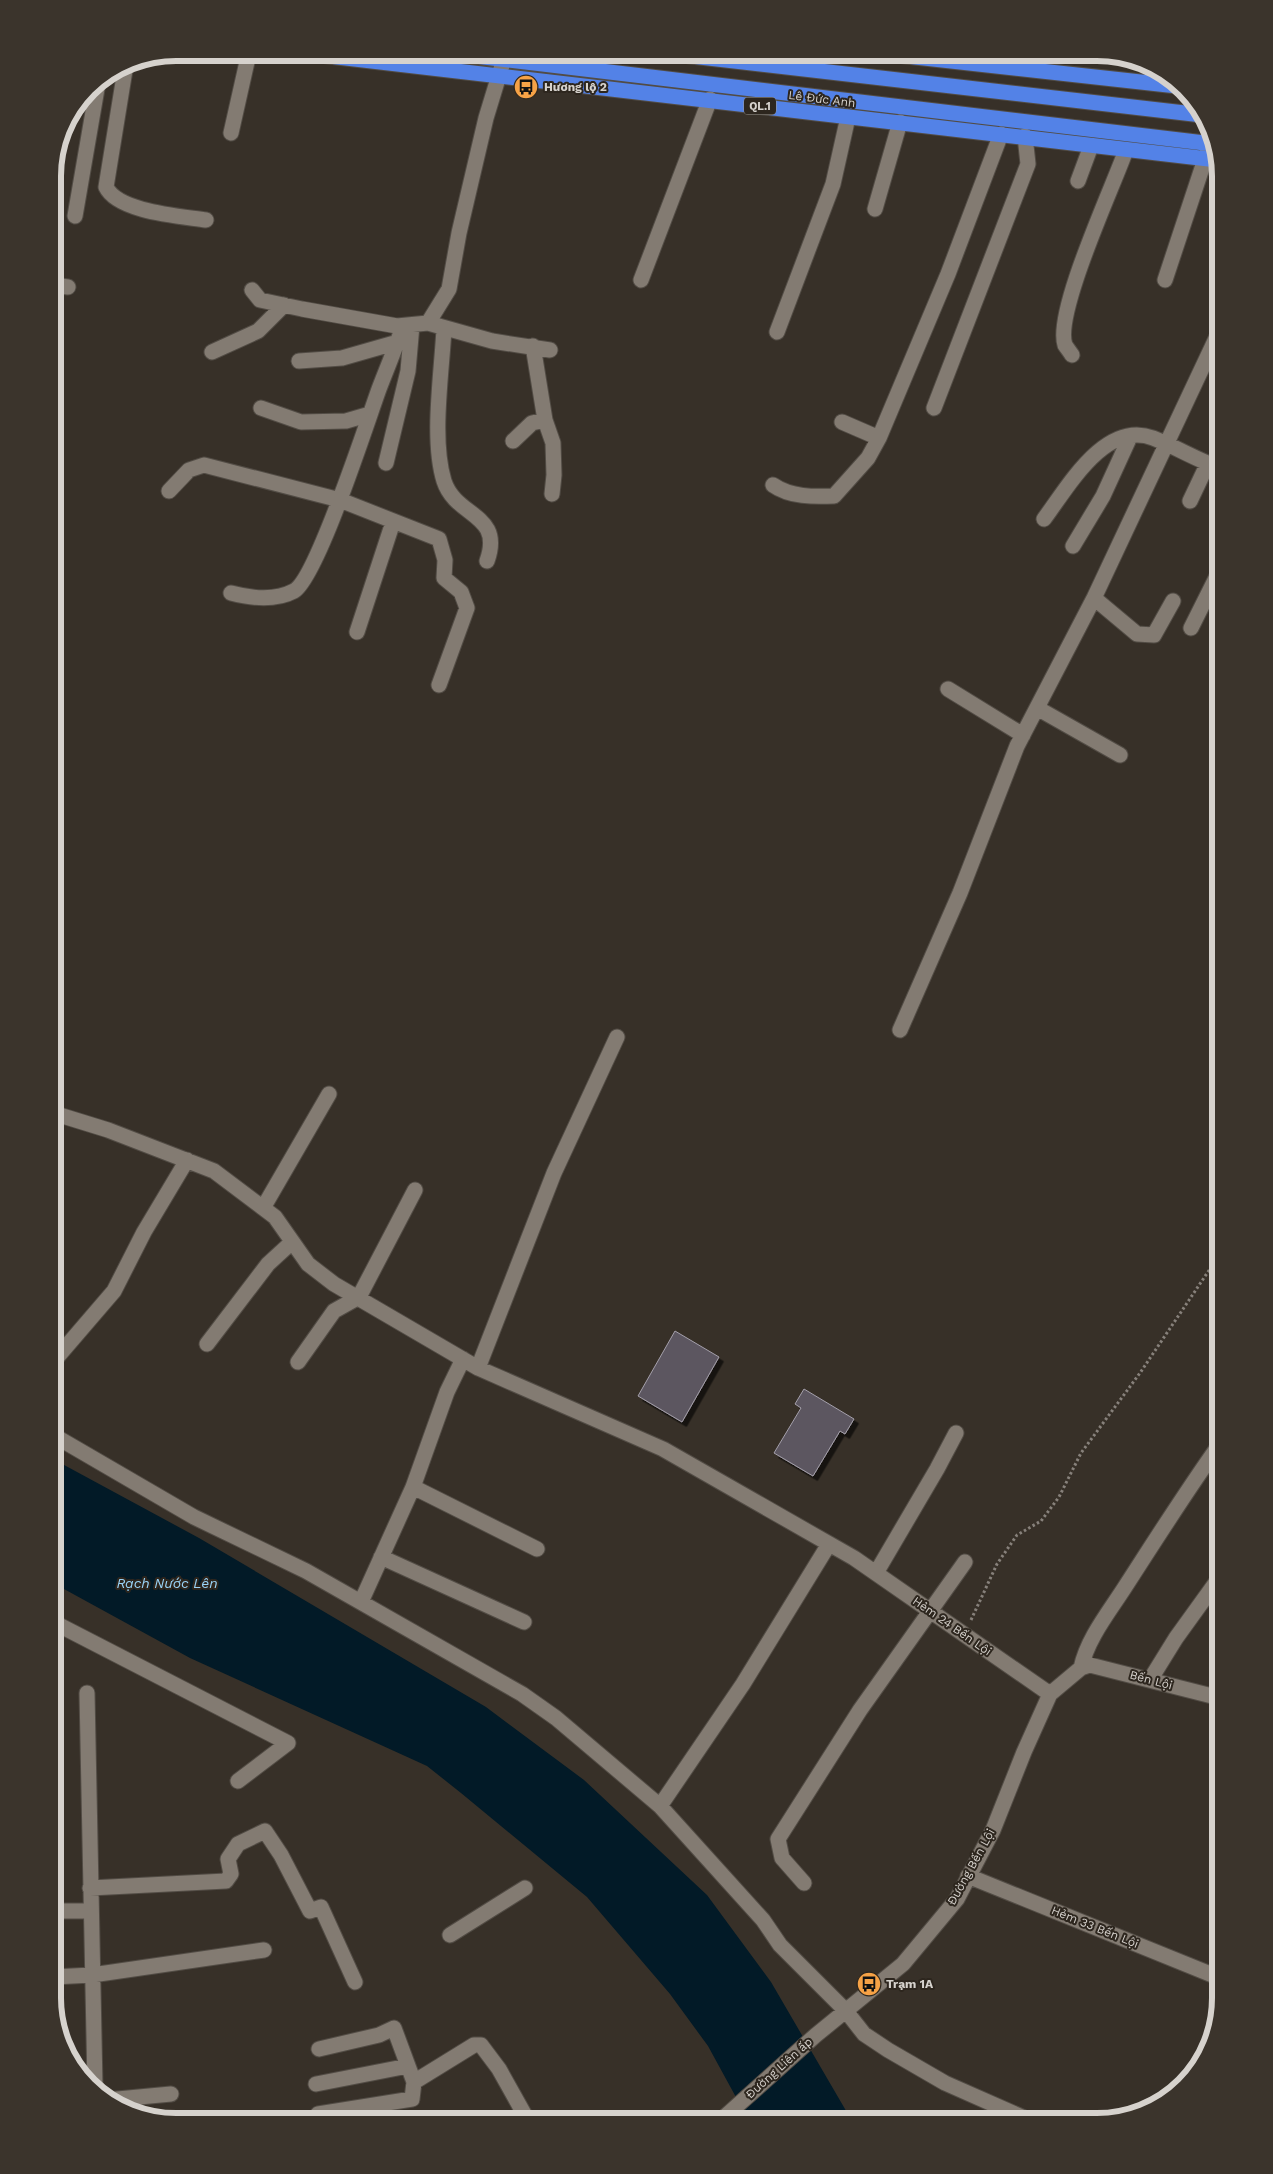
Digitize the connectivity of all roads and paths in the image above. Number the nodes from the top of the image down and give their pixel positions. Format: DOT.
graph roads {
  1 [pos="247,61"];
  2 [pos="377,61"];
  3 [pos="504,61"];
  4 [pos="521,61"];
  5 [pos="734,61"];
  6 [pos="951,61"];
  7 [pos="124,73"];
  8 [pos="500,76"];
  9 [pos="1166,85"];
  10 [pos="96,94"];
  11 [pos="710,99"];
  12 [pos="1193,114"];
  13 [pos="848,117"];
  14 [pos="900,122"];
  15 [pos="231,133"];
  16 [pos="1001,134"];
  17 [pos="1025,136"];
  18 [pos="1206,142"];
  19 [pos="1207,145"];
  20 [pos="1091,146"];
  21 [pos="1126,150"];
  22 [pos="1182,157"];
  23 [pos="1210,160"];
  24 [pos="1078,181"];
  25 [pos="875,208"];
  26 [pos="75,216"];
  27 [pos="206,220"];
  28 [pos="641,280"];
  29 [pos="1165,280"];
  30 [pos="61,286"];
  31 [pos="68,287"];
  32 [pos="252,290"];
  33 [pos="284,305"];
  34 [pos="428,323"];
  35 [pos="408,325"];
  36 [pos="444,328"];
  37 [pos="777,332"];
  38 [pos="398,342"];
  39 [pos="533,346"];
  40 [pos="1212,347"];
  41 [pos="550,350"];
  42 [pos="212,352"];
  43 [pos="1072,355"];
  44 [pos="299,361"];
  45 [pos="261,408"];
  46 [pos="934,408"];
  47 [pos="370,414"];
  48 [pos="545,420"];
  49 [pos="842,422"];
  50 [pos="1130,437"];
  51 [pos="880,438"];
  52 [pos="513,442"];
  53 [pos="1167,445"];
  54 [pos="386,463"];
  55 [pos="1212,465"];
  56 [pos="1212,469"];
  57 [pos="772,485"];
  58 [pos="169,492"];
  59 [pos="552,494"];
  60 [pos="340,500"];
  61 [pos="1190,501"];
  62 [pos="1044,519"];
  63 [pos="393,522"];
  64 [pos="1073,546"];
  65 [pos="487,561"];
  66 [pos="1212,586"];
  67 [pos="231,593"];
  68 [pos="1094,598"];
  69 [pos="1173,601"];
  70 [pos="1191,628"];
  71 [pos="357,632"];
  72 [pos="439,685"];
  73 [pos="948,689"];
  74 [pos="1037,708"];
  75 [pos="1022,735"];
  76 [pos="1120,755"];
  77 [pos="900,1030"];
  78 [pos="617,1036"];
  79 [pos="329,1094"];
  80 [pos="61,1115"];
  81 [pos="187,1160"];
  82 [pos="414,1190"];
  83 [pos="263,1208"];
  84 [pos="292,1242"];
  85 [pos="1212,1266"];
  86 [pos="359,1297"];
  87 [pos="207,1344"];
  88 [pos="61,1353"];
  89 [pos="463,1359"];
  90 [pos="298,1362"];
  91 [pos="478,1368"];
  92 [pos="956,1433"];
  93 [pos="61,1440"];
  94 [pos="1212,1455"];
  95 [pos="412,1487"];
  96 [pos="829,1544"];
  97 [pos="537,1549"];
  98 [pos="381,1557"];
  99 [pos="965,1562"];
  100 [pos="876,1574"];
  101 [pos="1212,1589"];
  102 [pos="360,1602"];
  103 [pos="932,1611"];
  104 [pos="524,1622"];
  105 [pos="61,1627"];
  106 [pos="964,1634"];
  107 [pos="1081,1668"];
  108 [pos="1150,1680"];
  109 [pos="87,1693"];
  110 [pos="1050,1694"];
  111 [pos="1212,1696"];
  112 [pos="238,1781"];
  113 [pos="660,1806"];
  114 [pos="968,1876"];
  115 [pos="804,1883"];
  116 [pos="90,1888"];
  117 [pos="525,1888"];
  118 [pos="61,1911"];
  119 [pos="90,1911"];
  120 [pos="450,1935"];
  121 [pos="264,1950"];
  122 [pos="92,1975"];
  123 [pos="1212,1975"];
  124 [pos="61,1977"];
  125 [pos="355,1982"];
  126 [pos="846,2010"];
  127 [pos="816,2035"];
  128 [pos="319,2049"];
  129 [pos="408,2066"];
  130 [pos="95,2079"];
  131 [pos="414,2082"];
  132 [pos="316,2084"];
  133 [pos="171,2094"];
  134 [pos="121,2099"];
  135 [pos="324,2113"];
  136 [pos="524,2113"];
  137 [pos="730,2113"];
  138 [pos="1011,2113"];
  1 -- 15 [label="street"];
  2 -- 8 [label="highway, Lê Đức Anh / QL.1"];
  3 -- 8 [label="street"];
  4 -- 18 [label="highway, Lê Đức Anh / QL.1"];
  5 -- 12 [label="highway"];
  6 -- 9 [label="highway"];
  7 -- 27 [label="street"];
  8 -- 11 [label="highway, Lê Đức Anh / QL.1"];
  8 -- 34 [label="street"];
  10 -- 26 [label="street"];
  11 -- 13 [label="highway, Lê Đức Anh / QL.1"];
  11 -- 28 [label="street"];
  13 -- 14 [label="highway, Lê Đức Anh / QL.1"];
  13 -- 37 [label="street"];
  14 -- 16 [label="highway, Lê Đức Anh / QL.1"];
  14 -- 25 [label="street"];
  16 -- 17 [label="highway, Lê Đức Anh / QL.1"];
  16 -- 51 [label="street"];
  17 -- 20 [label="highway, Lê Đức Anh / QL.1"];
  17 -- 46 [label="street"];
  19 -- 22 [label="highway"];
  20 -- 21 [label="highway, Lê Đức Anh / QL.1"];
  20 -- 24 [label="street"];
  21 -- 22 [label="highway, Lê Đức Anh / QL.1"];
  21 -- 43 [label="street"];
  22 -- 23 [label="highway, Lê Đức Anh / QL.1"];
  23 -- 29 [label="street"];
  30 -- 31 [label="street"];
  32 -- 33 [label="street"];
  33 -- 35 [label="street"];
  33 -- 42 [label="street"];
  34 -- 35 [label="street"];
  34 -- 36 [label="street"];
  35 -- 38 [label="street"];
  35 -- 54 [label="street"];
  36 -- 39 [label="street"];
  36 -- 65 [label="street"];
  38 -- 44 [label="street"];
  38 -- 47 [label="street"];
  39 -- 41 [label="street"];
  39 -- 48 [label="street"];
  40 -- 53 [label="street"];
  45 -- 47 [label="street"];
  47 -- 60 [label="street"];
  48 -- 52 [label="street"];
  48 -- 59 [label="street"];
  49 -- 51 [label="street"];
  50 -- 53 [label="street"];
  50 -- 62 [label="street"];
  50 -- 64 [label="street"];
  51 -- 57 [label="street"];
  53 -- 55 [label="street"];
  53 -- 68 [label="street"];
  56 -- 61 [label="street"];
  58 -- 60 [label="street"];
  60 -- 63 [label="street"];
  60 -- 67 [label="street"];
  63 -- 71 [label="street"];
  63 -- 72 [label="street"];
  66 -- 70 [label="street"];
  68 -- 69 [label="street"];
  68 -- 74 [label="street"];
  73 -- 75 [label="street"];
  74 -- 75 [label="street"];
  74 -- 76 [label="street"];
  75 -- 77 [label="street"];
  78 -- 91 [label="street"];
  79 -- 83 [label="street"];
  80 -- 81 [label="street, Hẻm 24 Bến Lội"];
  81 -- 83 [label="street, Hẻm 24 Bến Lội"];
  81 -- 88 [label="street"];
  82 -- 86 [label="street"];
  83 -- 84 [label="street, Hẻm 24 Bến Lội"];
  84 -- 86 [label="street, Hẻm 24 Bến Lội"];
  84 -- 87 [label="street"];
  85 -- 106 [label="path"];
  86 -- 89 [label="street, Hẻm 24 Bến Lội"];
  86 -- 90 [label="street"];
  89 -- 91 [label="street, Hẻm 24 Bến Lội"];
  89 -- 95 [label="street"];
  91 -- 96 [label="street, Hẻm 24 Bến Lội"];
  92 -- 100 [label="street"];
  93 -- 102 [label="street"];
  94 -- 107 [label="street"];
  95 -- 97 [label="street"];
  95 -- 98 [label="street"];
  96 -- 100 [label="street, Hẻm 24 Bến Lội"];
  96 -- 113 [label="street"];
  98 -- 102 [label="street"];
  98 -- 104 [label="street"];
  99 -- 103 [label="street"];
  100 -- 103 [label="street, Hẻm 24 Bến Lội"];
  101 -- 108 [label="street"];
  102 -- 113 [label="street"];
  103 -- 106 [label="street, Hẻm 24 Bến Lội"];
  103 -- 115 [label="street"];
  105 -- 112 [label="street"];
  106 -- 110 [label="street, Hẻm 24 Bến Lội"];
  107 -- 108 [label="street, Bến Lội"];
  107 -- 110 [label="street, Đường Bến Lội"];
  108 -- 111 [label="street, Bến Lội"];
  109 -- 116 [label="street"];
  110 -- 114 [label="street, Đường Bến Lội"];
  113 -- 126 [label="street"];
  114 -- 123 [label="street, Hẻm 33 Bến Lội"];
  114 -- 126 [label="street, Đường Bến Lội"];
  116 -- 119 [label="street"];
  116 -- 125 [label="street"];
  117 -- 120 [label="street"];
  118 -- 119 [label="street"];
  119 -- 122 [label="street"];
  121 -- 122 [label="street"];
  122 -- 124 [label="street"];
  122 -- 130 [label="street"];
  126 -- 127 [label="street, Đường Bến Lội"];
  126 -- 138 [label="street"];
  127 -- 137 [label="street, Đường Liên ấp"];
  128 -- 129 [label="street"];
  129 -- 131 [label="street"];
  129 -- 132 [label="street"];
  131 -- 135 [label="street"];
  131 -- 136 [label="street"];
  133 -- 134 [label="street"];
}
